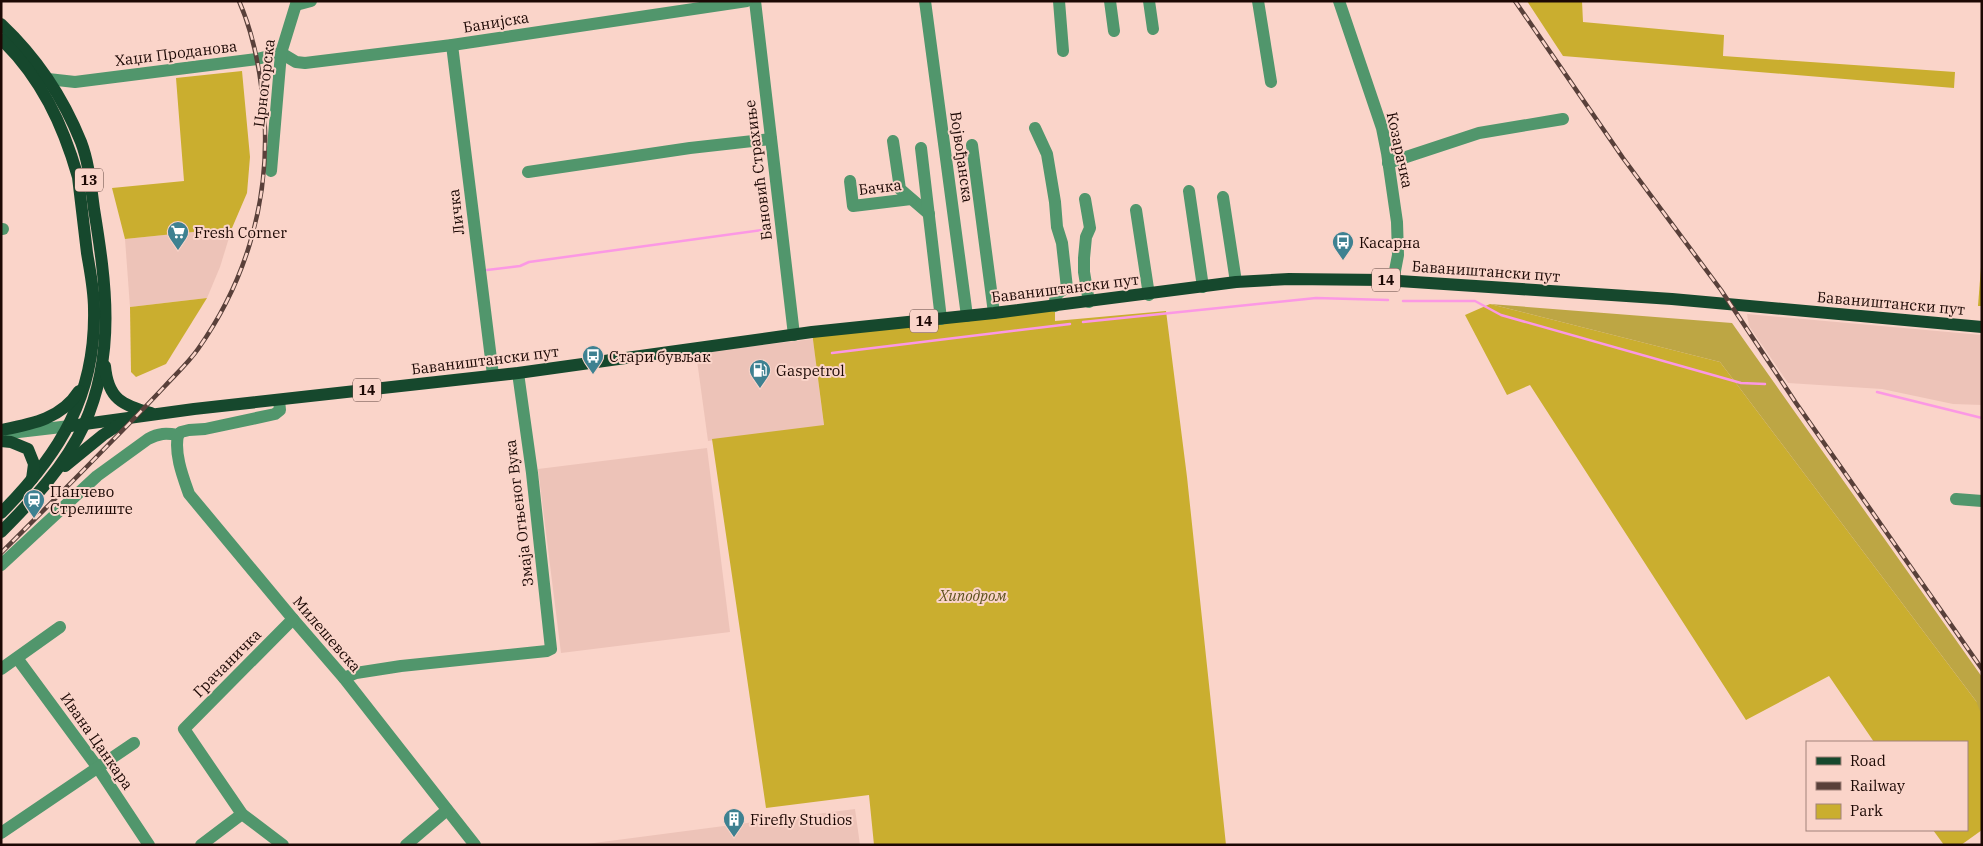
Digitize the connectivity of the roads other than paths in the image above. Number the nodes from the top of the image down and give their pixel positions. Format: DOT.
graph roads {
  1 [pos="311,1"];
  2 [pos="748,1"];
  3 [pos="755,1"];
  4 [pos="926,1"];
  5 [pos="1058,1"];
  6 [pos="1110,1"];
  7 [pos="1149,1"];
  8 [pos="1258,1"];
  9 [pos="1339,1"];
  10 [pos="296,3"];
  11 [pos="713,3"];
  12 [pos="1,24"];
  13 [pos="1153,29"];
  14 [pos="1114,31"];
  15 [pos="1,39"];
  16 [pos="452,45"];
  17 [pos="1064,50"];
  18 [pos="281,53"];
  19 [pos="48,79"];
  20 [pos="75,82"];
  21 [pos="1271,82"];
  22 [pos="58,95"];
  23 [pos="1563,119"];
  24 [pos="1035,128"];
  25 [pos="771,140"];
  26 [pos="894,141"];
  27 [pos="972,145"];
  28 [pos="921,148"];
  29 [pos="1388,163"];
  30 [pos="271,171"];
  31 [pos="528,172"];
  32 [pos="850,181"];
  33 [pos="1190,191"];
  34 [pos="1223,198"];
  35 [pos="911,199"];
  36 [pos="1085,199"];
  37 [pos="1136,210"];
  38 [pos="929,214"];
  39 [pos="1393,281"];
  40 [pos="1236,282"];
  41 [pos="1203,287"];
  42 [pos="1149,295"];
  43 [pos="1089,302"];
  44 [pos="1055,306"];
  45 [pos="994,313"];
  46 [pos="967,316"];
  47 [pos="941,319"];
  48 [pos="1982,327"];
  49 [pos="794,334"];
  50 [pos="104,362"];
  51 [pos="89,367"];
  52 [pos="518,373"];
  53 [pos="493,375"];
  54 [pos="279,400"];
  55 [pos="156,414"];
  56 [pos="129,418"];
  57 [pos="85,424"];
  58 [pos="70,426"];
  59 [pos="1,430"];
  60 [pos="1,434"];
  61 [pos="178,435"];
  62 [pos="1,441"];
  63 [pos="51,477"];
  64 [pos="31,482"];
  65 [pos="1956,499"];
  66 [pos="1982,501"];
  67 [pos="1,513"];
  68 [pos="1,532"];
  69 [pos="1,565"];
  70 [pos="293,620"];
  71 [pos="60,627"];
  72 [pos="17,658"];
  73 [pos="1,668"];
  74 [pos="344,678"];
  75 [pos="134,743"];
  76 [pos="98,768"];
  77 [pos="447,810"];
  78 [pos="242,814"];
  79 [pos="1,833"];
  80 [pos="149,845"];
  81 [pos="201,845"];
  82 [pos="283,845"];
  83 [pos="406,845"];
  84 [pos="475,845"];
  1 -- 10 [label="street"];
  2 -- 11 [label="street, Банијска"];
  3 -- 25 [label="street, Бановић Страхиње"];
  4 -- 46 [label="street, Војвођанска"];
  5 -- 17 [label="street"];
  6 -- 14 [label="street"];
  7 -- 13 [label="street"];
  8 -- 21 [label="street"];
  9 -- 29 [label="street, Козарачка"];
  10 -- 18 [label="street, Црногорска"];
  11 -- 16 [label="street, Банијска"];
  12 -- 19 [label="main road, 13"];
  15 -- 51 [label="main road, 13"];
  16 -- 18 [label="street, Банијска"];
  16 -- 53 [label="street, Личка"];
  18 -- 20 [label="street, Хаџи Проданова"];
  18 -- 30 [label="street, Црногорска"];
  19 -- 20 [label="street, Хаџи Проданова"];
  19 -- 22 [label="main road, 13"];
  20 -- 22 [label="street"];
  22 -- 50 [label="main road, 13"];
  23 -- 29 [label="street"];
  24 -- 44 [label="street"];
  25 -- 31 [label="street"];
  25 -- 49 [label="street, Бановић Страхиње"];
  26 -- 35 [label="street"];
  27 -- 45 [label="street"];
  28 -- 38 [label="street"];
  29 -- 39 [label="street, Козарачка"];
  32 -- 35 [label="street, Бачка"];
  33 -- 41 [label="street"];
  34 -- 40 [label="street"];
  35 -- 38 [label="street"];
  36 -- 43 [label="street"];
  37 -- 42 [label="street"];
  38 -- 47 [label="street"];
  39 -- 40 [label="main road, Баваништански пут / 14"];
  39 -- 48 [label="main road, Баваништански пут / 14"];
  40 -- 41 [label="main road, Баваништански пут / 14"];
  41 -- 42 [label="main road, Баваништански пут / 14"];
  42 -- 43 [label="main road, Баваништански пут / 14"];
  43 -- 44 [label="main road, Баваништански пут / 14"];
  44 -- 45 [label="main road, Баваништански пут / 14"];
  45 -- 46 [label="main road, Баваништански пут / 14"];
  46 -- 47 [label="main road, Баваништански пут / 14"];
  47 -- 49 [label="main road, Баваништански пут / 14"];
  49 -- 52 [label="main road, Баваништански пут / 14"];
  50 -- 55 [label="main road"];
  50 -- 57 [label="main road, 13"];
  51 -- 58 [label="main road, 13"];
  51 -- 59 [label="main road"];
  52 -- 53 [label="main road, Баваништански пут / 14"];
  52 -- 74 [label="street, Змаја Огњеног Вука"];
  53 -- 54 [label="main road, Баваништански пут / 14"];
  54 -- 55 [label="main road, Баваништански пут / 14"];
  54 -- 61 [label="street"];
  55 -- 56 [label="main road, 14"];
  56 -- 57 [label="main road, 14"];
  56 -- 63 [label="main road"];
  57 -- 58 [label="main road, 14"];
  57 -- 63 [label="main road, 13"];
  58 -- 60 [label="street"];
  58 -- 64 [label="main road, 13"];
  61 -- 69 [label="street"];
  61 -- 70 [label="street, Милешевска"];
  62 -- 64 [label="main road"];
  63 -- 68 [label="main road, 13"];
  64 -- 67 [label="main road, 13"];
  65 -- 66 [label="street"];
  70 -- 74 [label="street, Милешевска"];
  70 -- 78 [label="street, Грачаничка"];
  71 -- 72 [label="street"];
  72 -- 73 [label="street"];
  72 -- 76 [label="street, Ивана Цанкара"];
  74 -- 77 [label="street, Милешевска"];
  75 -- 76 [label="street"];
  76 -- 79 [label="street"];
  76 -- 80 [label="street, Ивана Цанкара"];
  77 -- 83 [label="street"];
  77 -- 84 [label="street, Милешевска"];
  78 -- 81 [label="street"];
  78 -- 82 [label="street"];
}
